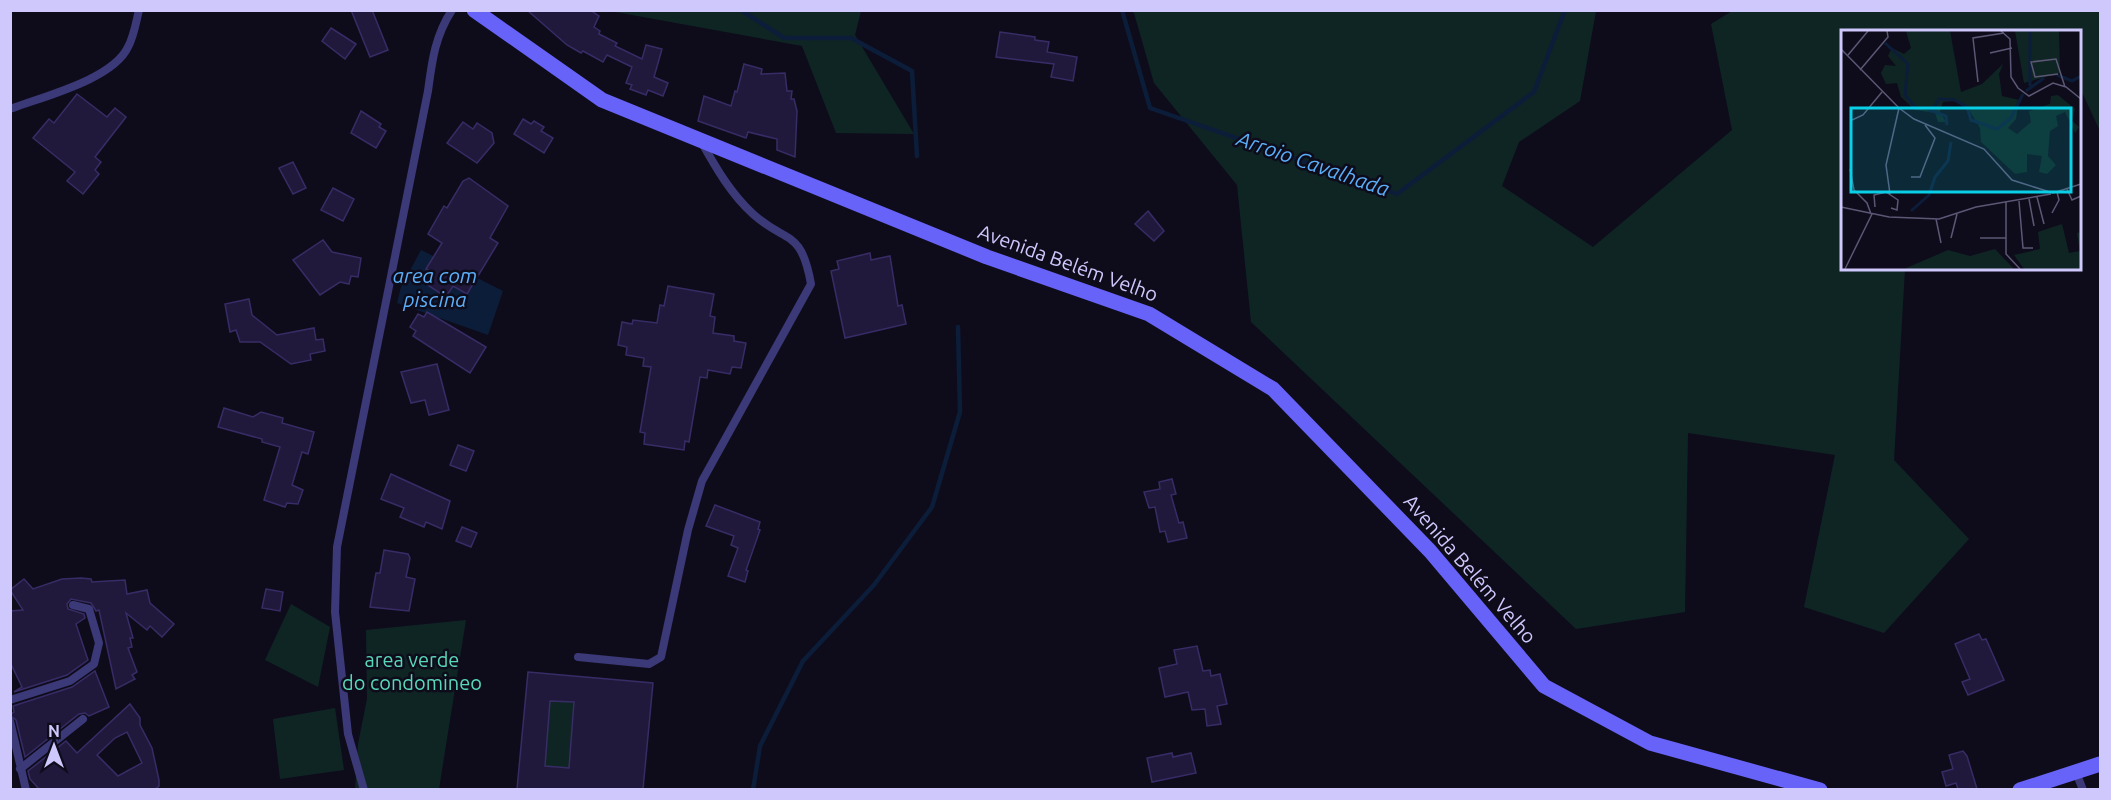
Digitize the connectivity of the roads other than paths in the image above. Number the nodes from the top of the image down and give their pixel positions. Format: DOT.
graph roads {
  1 [pos="139,10"];
  2 [pos="452,10"];
  3 [pos="474,10"];
  4 [pos="13,108"];
  5 [pos="702,143"];
  6 [pos="73,605"];
  7 [pos="578,657"];
  8 [pos="10,700"];
  9 [pos="83,719"];
  10 [pos="10,722"];
  11 [pos="2100,764"];
  12 [pos="20,769"];
  13 [pos="2076,772"];
  14 [pos="26,789"];
  15 [pos="364,789"];
  16 [pos="1820,789"];
  17 [pos="2020,789"];
  18 [pos="2082,789"];
  1 -- 4 [label="lane"];
  2 -- 15 [label="lane"];
  3 -- 5 [label="main road, Avenida Belém Velho"];
  5 -- 7 [label="lane"];
  5 -- 16 [label="main road, Avenida Belém Velho"];
  6 -- 8 [label="lane"];
  9 -- 12 [label="lane"];
  10 -- 12 [label="lane"];
  11 -- 13 [label="main road"];
  12 -- 14 [label="lane"];
  13 -- 17 [label="main road"];
  13 -- 18 [label="lane"];
}
